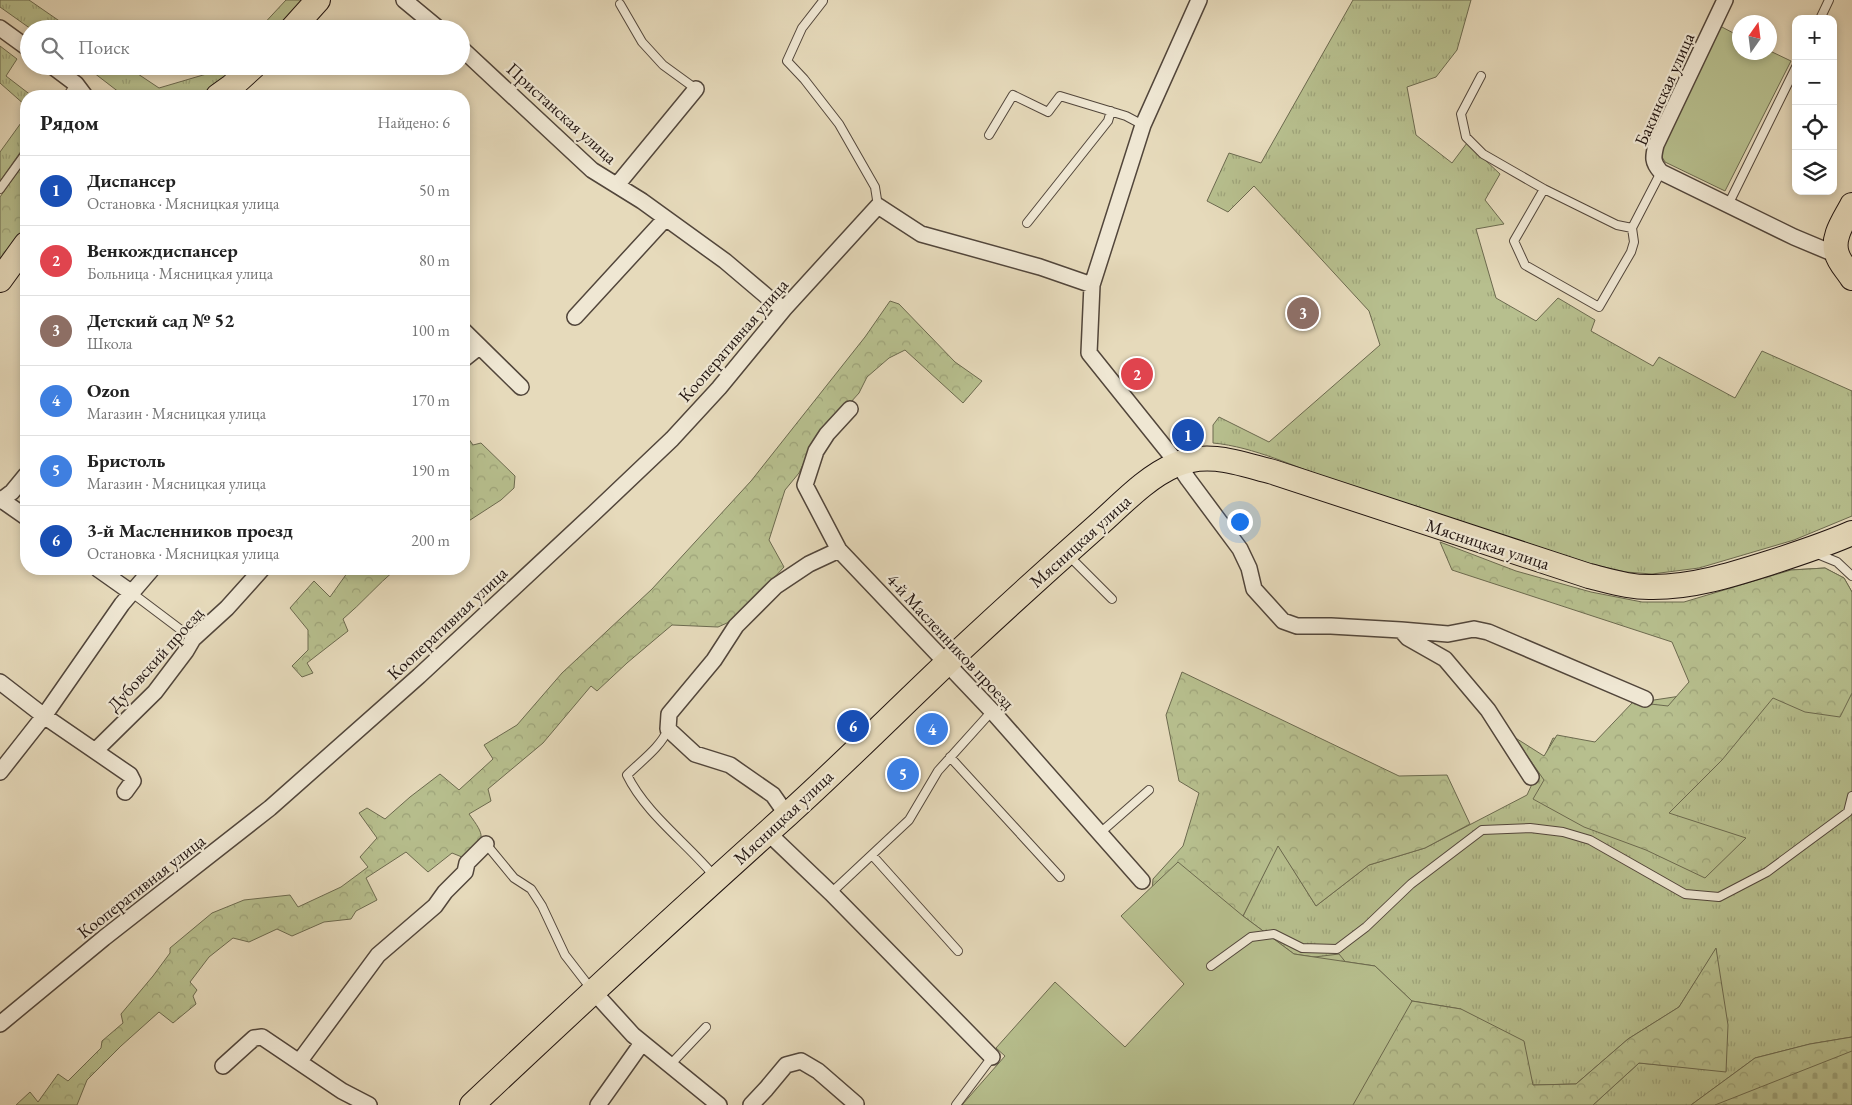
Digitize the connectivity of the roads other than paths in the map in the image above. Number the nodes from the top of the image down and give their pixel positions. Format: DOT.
graph roads {
  1 [pos="318,0"];
  2 [pos="404,0"];
  3 [pos="823,0"];
  4 [pos="1199,0"];
  5 [pos="1725,0"];
  6 [pos="1829,0"];
  7 [pos="620,4"];
  8 [pos="1822,15"];
  9 [pos="300,20"];
  10 [pos="428,20"];
  11 [pos="0,28"];
  12 [pos="20,42"];
  13 [pos="470,56"];
  14 [pos="59,75"];
  15 [pos="243,75"];
  16 [pos="1792,75"];
  17 [pos="1481,76"];
  18 [pos="696,89"];
  19 [pos="71,90"];
  20 [pos="225,90"];
  21 [pos="1111,111"];
  22 [pos="1144,124"];
  23 [pos="989,134"];
  24 [pos="20,162"];
  25 [pos="1658,169"];
  26 [pos="617,186"];
  27 [pos="1544,189"];
  28 [pos="0,190"];
  29 [pos="1728,205"];
  30 [pos="1852,205"];
  31 [pos="878,206"];
  32 [pos="665,219"];
  33 [pos="1028,223"];
  34 [pos="1632,228"];
  35 [pos="20,252"];
  36 [pos="1841,253"];
  37 [pos="1852,278"];
  38 [pos="0,280"];
  39 [pos="1092,285"];
  40 [pos="784,309"];
  41 [pos="575,317"];
  42 [pos="470,337"];
  43 [pos="479,347"];
  44 [pos="470,354"];
  45 [pos="521,387"];
  46 [pos="850,409"];
  47 [pos="1178,464"];
  48 [pos="20,482"];
  49 [pos="1,500"];
  50 [pos="20,513"];
  51 [pos="1852,533"];
  52 [pos="839,550"];
  53 [pos="1808,550"];
  54 [pos="1067,553"];
  55 [pos="106,575"];
  56 [pos="147,575"];
  57 [pos="257,575"];
  58 [pos="1852,576"];
  59 [pos="132,593"];
  60 [pos="1112,599"];
  61 [pos="1401,630"];
  62 [pos="193,639"];
  63 [pos="947,662"];
  64 [pos="0,682"];
  65 [pos="1645,699"];
  66 [pos="992,711"];
  67 [pos="44,716"];
  68 [pos="668,728"];
  69 [pos="95,751"];
  70 [pos="950,757"];
  71 [pos="0,772"];
  72 [pos="1531,777"];
  73 [pos="1149,790"];
  74 [pos="125,792"];
  75 [pos="1852,796"];
  76 [pos="787,815"];
  77 [pos="767,832"];
  78 [pos="1100,833"];
  79 [pos="486,844"];
  80 [pos="872,855"];
  81 [pos="1060,877"];
  82 [pos="716,878"];
  83 [pos="1142,881"];
  84 [pos="831,893"];
  85 [pos="958,951"];
  86 [pos="1211,966"];
  87 [pos="593,991"];
  88 [pos="0,1024"];
  89 [pos="706,1027"];
  90 [pos="642,1043"];
  91 [pos="992,1058"];
  92 [pos="299,1062"];
  93 [pos="670,1065"];
  94 [pos="223,1066"];
  95 [pos="856,1104"];
  96 [pos="370,1105"];
  97 [pos="472,1105"];
  98 [pos="598,1105"];
  99 [pos="719,1105"];
  100 [pos="751,1105"];
  101 [pos="956,1105"];
  1 -- 9 [label="main road"];
  2 -- 10 [label="street"];
  3 -- 31 [label="lane"];
  4 -- 22 [label="street"];
  5 -- 25 [label="street, Бакинская улица"];
  6 -- 8 [label="lane"];
  7 -- 18 [label="lane"];
  11 -- 12 [label="street"];
  13 -- 26 [label="street, Пристанская улица"];
  14 -- 19 [label="street"];
  15 -- 20 [label="main road"];
  16 -- 29 [label="lane"];
  17 -- 27 [label="lane"];
  18 -- 26 [label="street"];
  21 -- 22 [label="lane"];
  21 -- 23 [label="lane"];
  21 -- 33 [label="lane"];
  22 -- 39 [label="street"];
  24 -- 28 [label="lane"];
  25 -- 29 [label="street"];
  25 -- 34 [label="lane"];
  26 -- 32 [label="street, Пристанская улица"];
  27 -- 34 [label="lane"];
  27 -- 34 [label="lane"];
  29 -- 36 [label="street"];
  30 -- 36 [label="main road"];
  31 -- 39 [label="street"];
  31 -- 40 [label="street, Кооперативная улица"];
  32 -- 40 [label="street, Пристанская улица"];
  32 -- 41 [label="street"];
  35 -- 38 [label="main road"];
  36 -- 37 [label="main road"];
  39 -- 47 [label="street"];
  40 -- 88 [label="street, Кооперативная улица"];
  42 -- 43 [label="street"];
  43 -- 44 [label="street"];
  43 -- 45 [label="street"];
  46 -- 52 [label="street, 4-й Масленников проезд"];
  47 -- 53 [label="main road, Мясницкая улица"];
  47 -- 54 [label="main road, Мясницкая улица"];
  47 -- 61 [label="street"];
  48 -- 49 [label="street"];
  49 -- 50 [label="street"];
  51 -- 53 [label="main road, Мясницкая улица"];
  52 -- 63 [label="street, 4-й Масленников проезд"];
  52 -- 68 [label="street"];
  53 -- 58 [label="lane"];
  54 -- 60 [label="lane"];
  54 -- 63 [label="main road, Мясницкая улица"];
  55 -- 59 [label="street"];
  56 -- 59 [label="street"];
  57 -- 62 [label="street, Дубовский проезд"];
  59 -- 62 [label="lane"];
  59 -- 67 [label="street"];
  61 -- 65 [label="street"];
  61 -- 72 [label="street"];
  62 -- 69 [label="street, Дубовский проезд"];
  63 -- 66 [label="street, 4-й Масленников проезд"];
  63 -- 76 [label="main road, Мясницкая улица"];
  64 -- 67 [label="street"];
  66 -- 70 [label="lane"];
  66 -- 78 [label="street, 4-й Масленников проезд"];
  67 -- 69 [label="street"];
  67 -- 71 [label="street"];
  68 -- 76 [label="street"];
  68 -- 82 [label="lane"];
  69 -- 74 [label="street"];
  70 -- 80 [label="lane"];
  70 -- 81 [label="lane"];
  73 -- 78 [label="lane"];
  75 -- 86 [label="lane"];
  76 -- 77 [label="main road, Мясницкая улица"];
  77 -- 82 [label="main road, Мясницкая улица"];
  77 -- 84 [label="street"];
  78 -- 83 [label="street, 4-й Масленников проезд"];
  79 -- 87 [label="lane"];
  79 -- 92 [label="street"];
  80 -- 84 [label="lane"];
  80 -- 85 [label="lane"];
  82 -- 87 [label="main road, Мясницкая улица"];
  84 -- 91 [label="street"];
  87 -- 90 [label="street"];
  87 -- 97 [label="main road, Мясницкая улица"];
  89 -- 93 [label="lane"];
  90 -- 93 [label="street"];
  90 -- 98 [label="street"];
  91 -- 101 [label="lane"];
  92 -- 94 [label="street"];
  92 -- 96 [label="street"];
  93 -- 99 [label="street"];
  95 -- 100 [label="street"];
}
